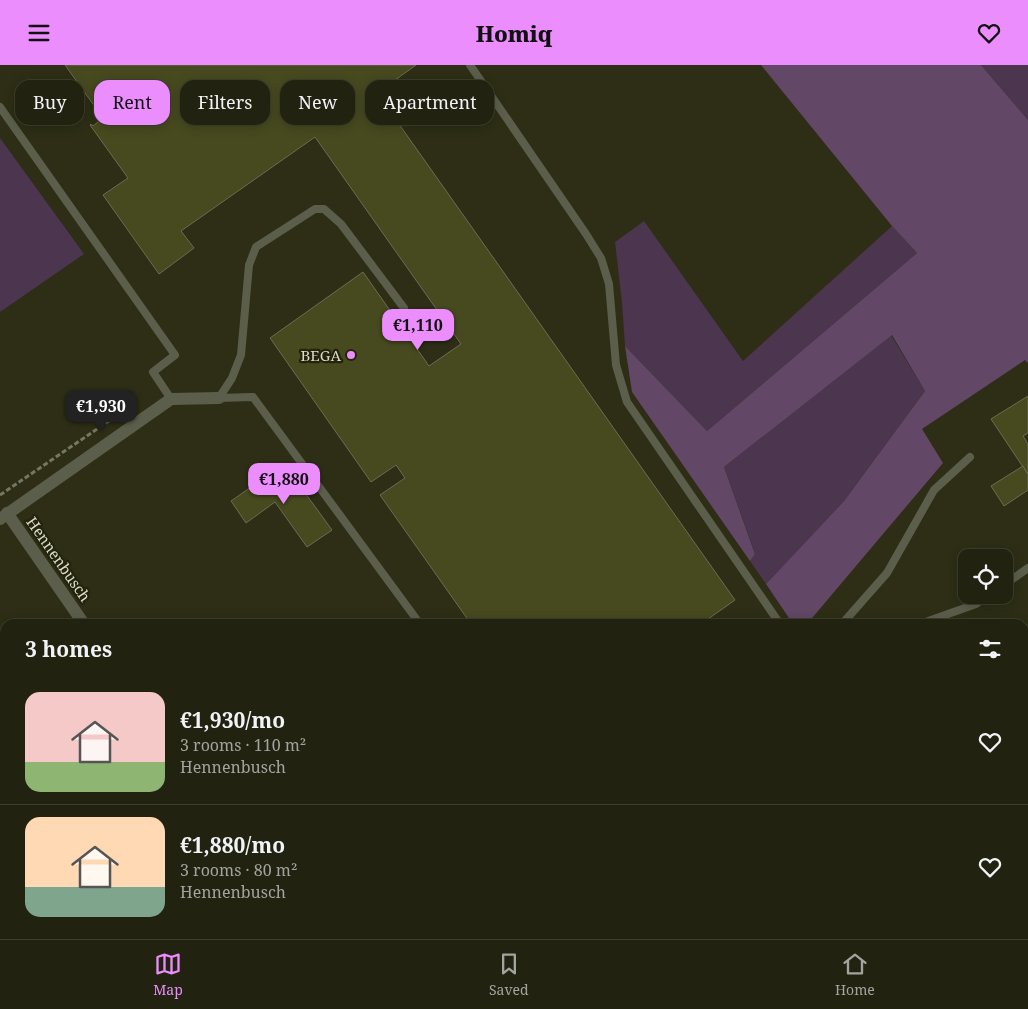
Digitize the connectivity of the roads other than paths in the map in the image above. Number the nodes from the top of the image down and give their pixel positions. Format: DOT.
graph roads {
  1 [pos="470,65"];
  2 [pos="0,107"];
  3 [pos="404,308"];
  4 [pos="219,398"];
  5 [pos="172,399"];
  6 [pos="970,457"];
  7 [pos="4,516"];
  8 [pos="1028,568"];
  9 [pos="1013,579"];
  10 [pos="976,604"];
  11 [pos="80,619"];
  12 [pos="416,619"];
  13 [pos="777,619"];
  14 [pos="846,619"];
  15 [pos="934,619"];
  1 -- 13 [label="lane"];
  2 -- 5 [label="lane"];
  3 -- 4 [label="lane"];
  4 -- 5 [label="street"];
  4 -- 12 [label="lane"];
  5 -- 7 [label="street, Hennenbusch"];
  6 -- 14 [label="lane"];
  7 -- 11 [label="street, Hennenbusch"];
  8 -- 9 [label="lane"];
  10 -- 15 [label="lane"];
}
